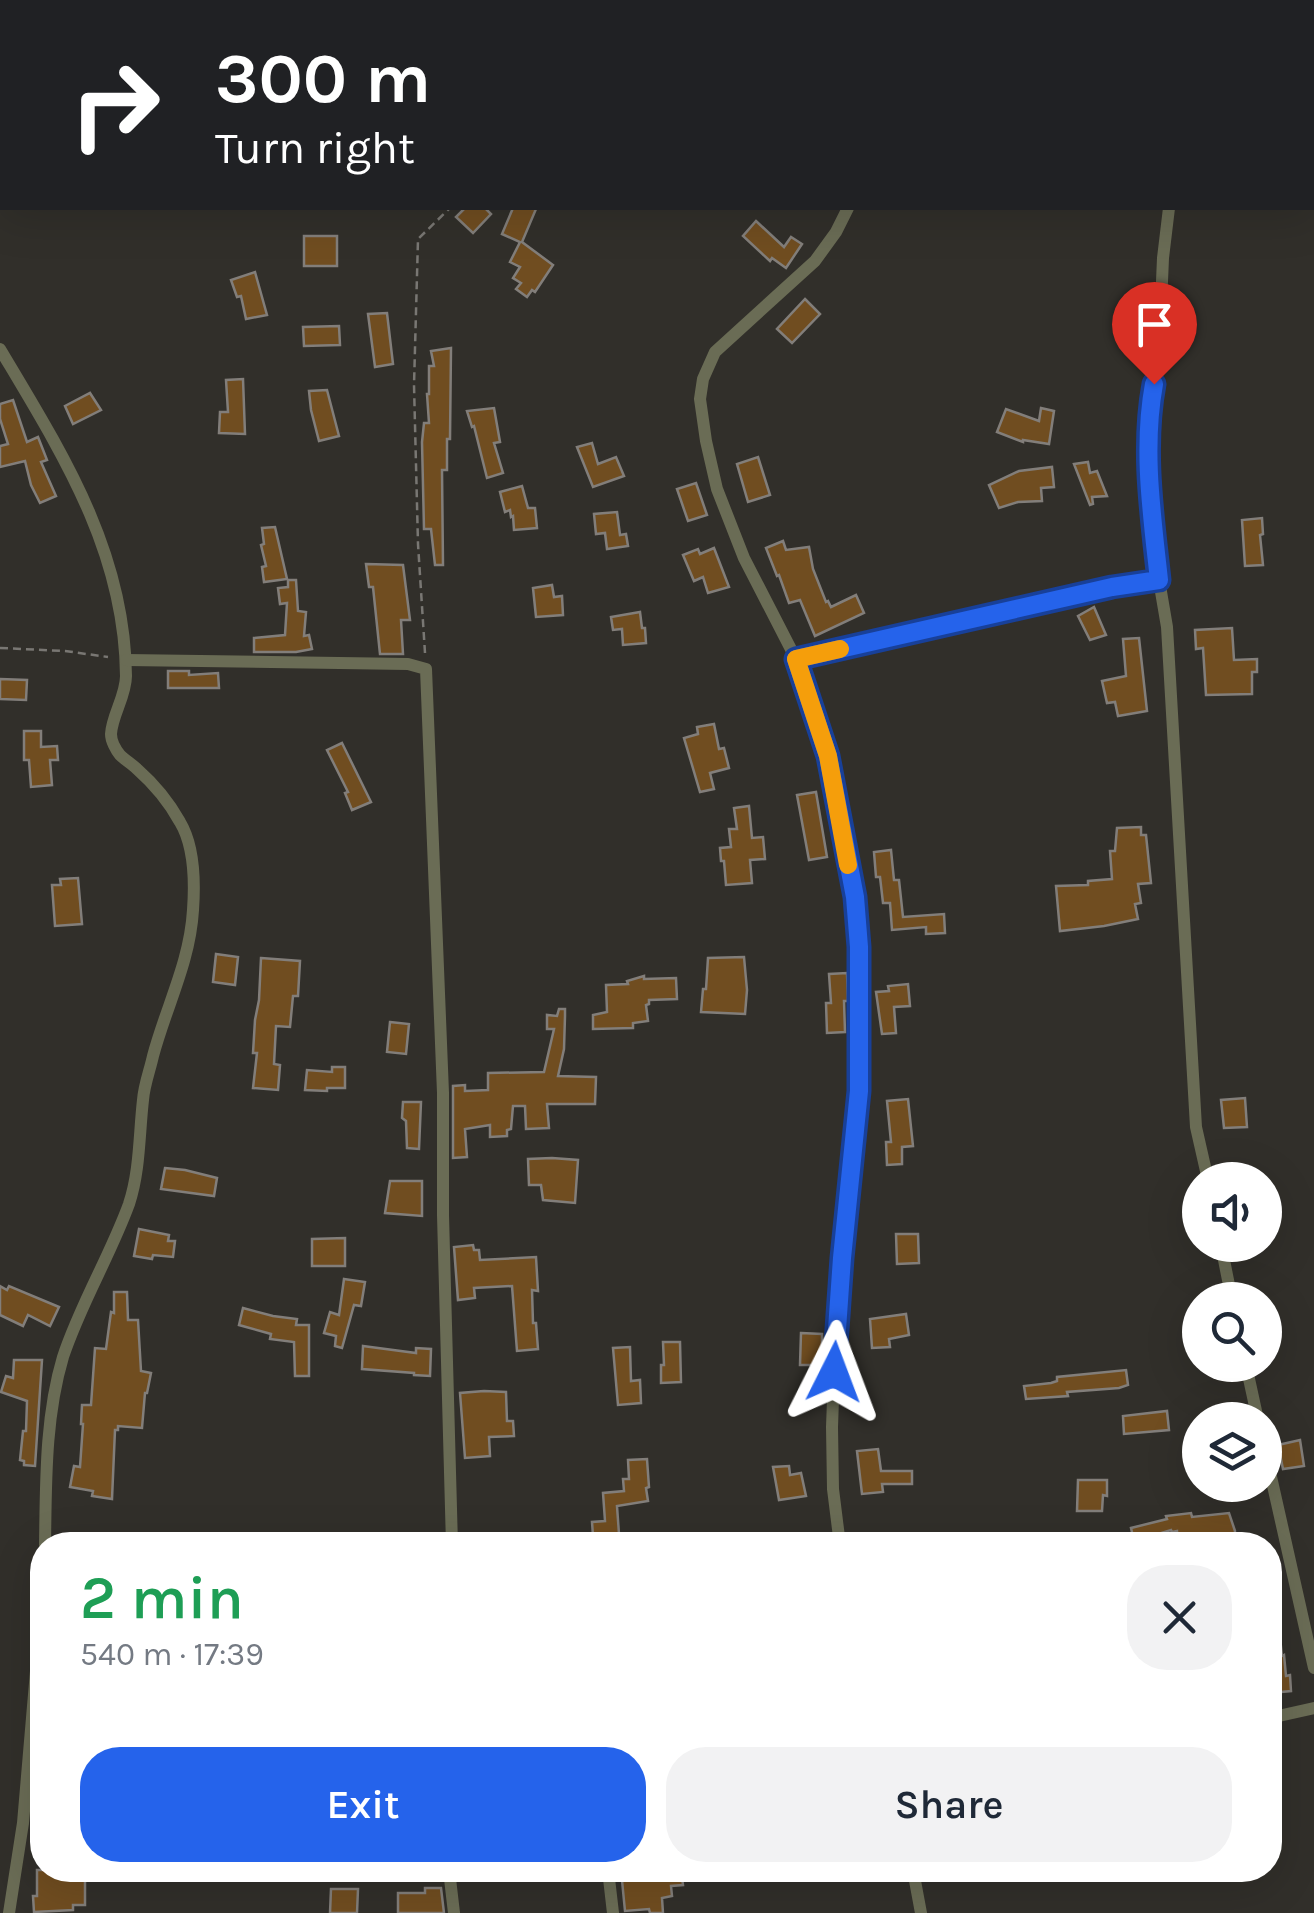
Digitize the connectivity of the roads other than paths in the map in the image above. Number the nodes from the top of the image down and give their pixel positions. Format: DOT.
graph roads {
  1 [pos="847,210"];
  2 [pos="1168,210"];
  3 [pos="0,349"];
  4 [pos="1159,580"];
  5 [pos="796,659"];
  6 [pos="126,660"];
  7 [pos="1204,1162"];
  8 [pos="1277,1502"];
  9 [pos="45,1532"];
  10 [pos="452,1532"];
  11 [pos="838,1532"];
  12 [pos="1314,1668"];
  13 [pos="1314,1708"];
  14 [pos="1282,1715"];
  15 [pos="30,1740"];
  16 [pos="450,1882"];
  17 [pos="609,1882"];
  18 [pos="915,1882"];
  19 [pos="9,1913"];
  20 [pos="454,1913"];
  21 [pos="613,1913"];
  22 [pos="921,1913"];
  1 -- 5 [label="street"];
  2 -- 4 [label="street"];
  3 -- 6 [label="street"];
  4 -- 5 [label="street"];
  4 -- 7 [label="street"];
  5 -- 11 [label="street"];
  6 -- 9 [label="street"];
  6 -- 10 [label="street"];
  8 -- 12 [label="street"];
  13 -- 14 [label="street"];
  15 -- 19 [label="street"];
  16 -- 20 [label="street"];
  17 -- 21 [label="street"];
  18 -- 22 [label="street"];
}
